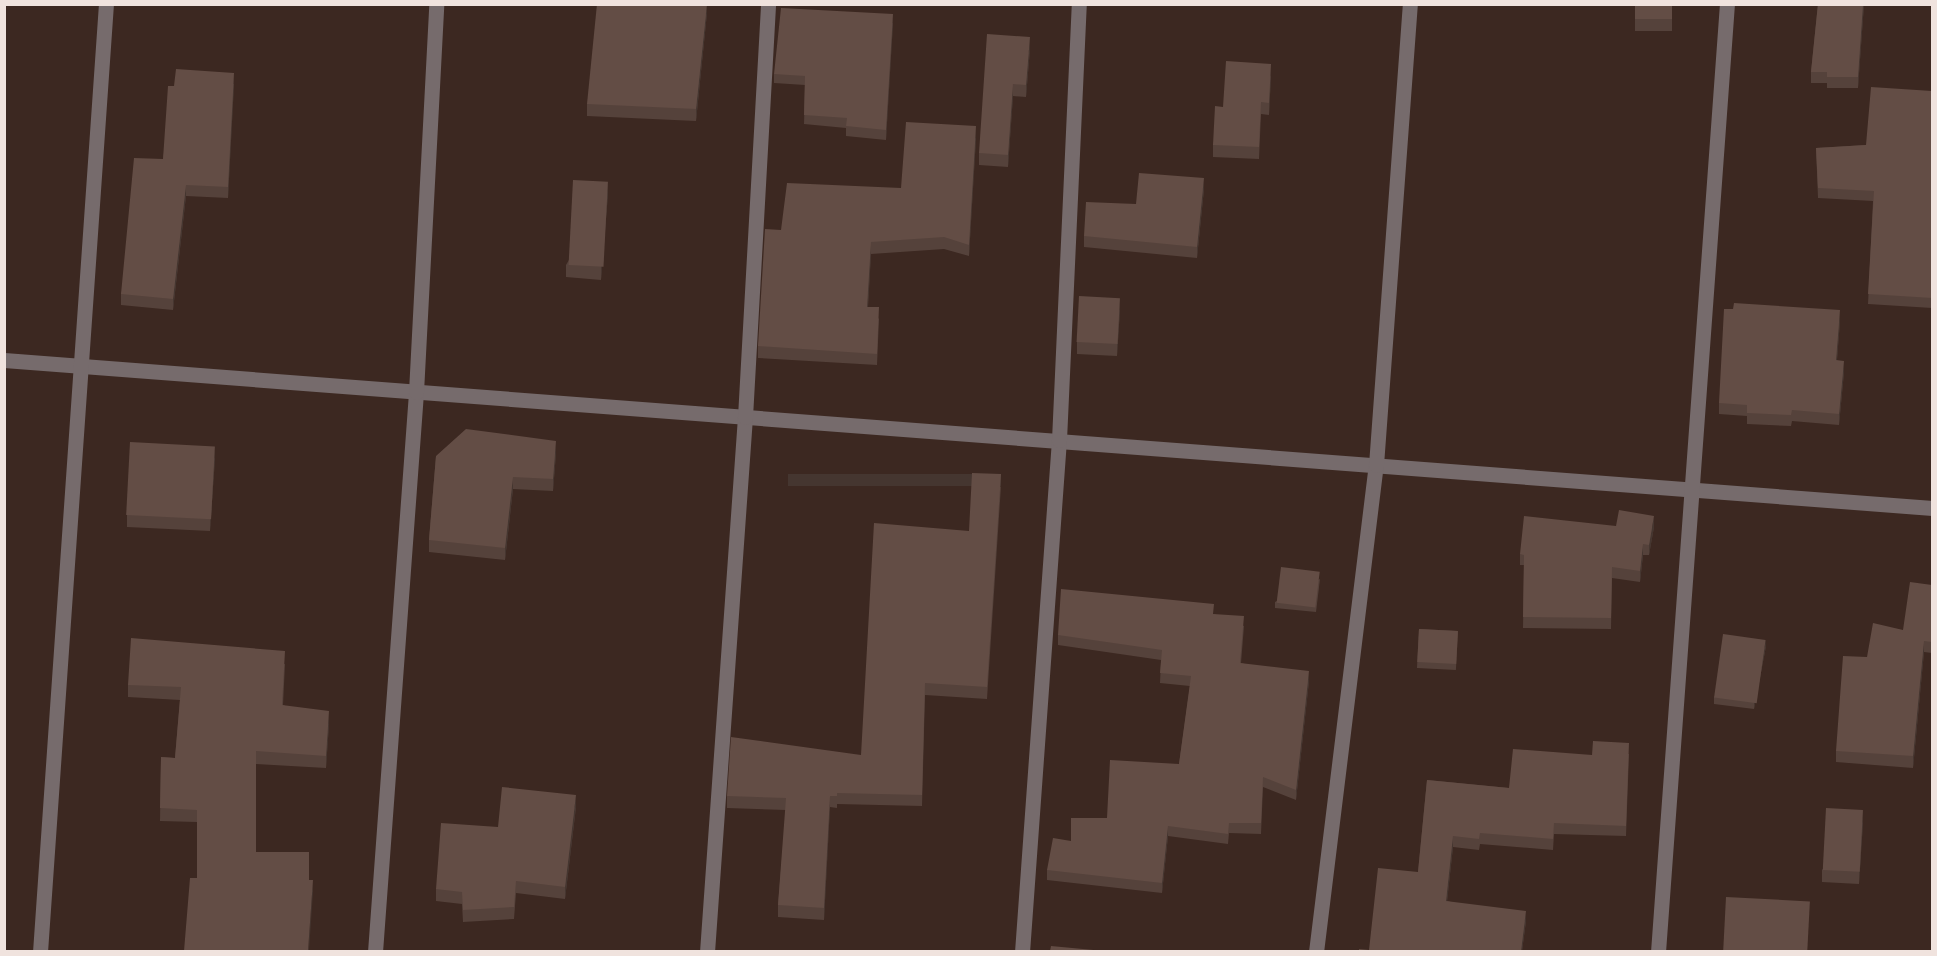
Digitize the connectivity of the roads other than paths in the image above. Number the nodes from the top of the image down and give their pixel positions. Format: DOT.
graph roads {
  1 [pos="106,4"];
  2 [pos="436,4"];
  3 [pos="768,4"];
  4 [pos="1079,4"];
  5 [pos="1410,4"];
  6 [pos="1727,4"];
  7 [pos="4,360"];
  8 [pos="82,366"];
  9 [pos="416,392"];
  10 [pos="745,417"];
  11 [pos="1059,440"];
  12 [pos="1376,465"];
  13 [pos="1691,489"];
  14 [pos="1932,508"];
  15 [pos="40,951"];
  16 [pos="375,951"];
  17 [pos="707,951"];
  18 [pos="1022,951"];
  19 [pos="1316,951"];
  20 [pos="1658,951"];
  1 -- 8 [label="street"];
  2 -- 9 [label="street"];
  3 -- 10 [label="street"];
  4 -- 11 [label="street"];
  5 -- 12 [label="street"];
  6 -- 13 [label="street"];
  7 -- 8 [label="street"];
  8 -- 9 [label="street"];
  8 -- 15 [label="street"];
  9 -- 10 [label="street"];
  9 -- 16 [label="street"];
  10 -- 11 [label="street"];
  10 -- 17 [label="street"];
  11 -- 12 [label="street"];
  11 -- 18 [label="street"];
  12 -- 13 [label="street"];
  12 -- 19 [label="street"];
  13 -- 14 [label="street"];
  13 -- 20 [label="street"];
}
